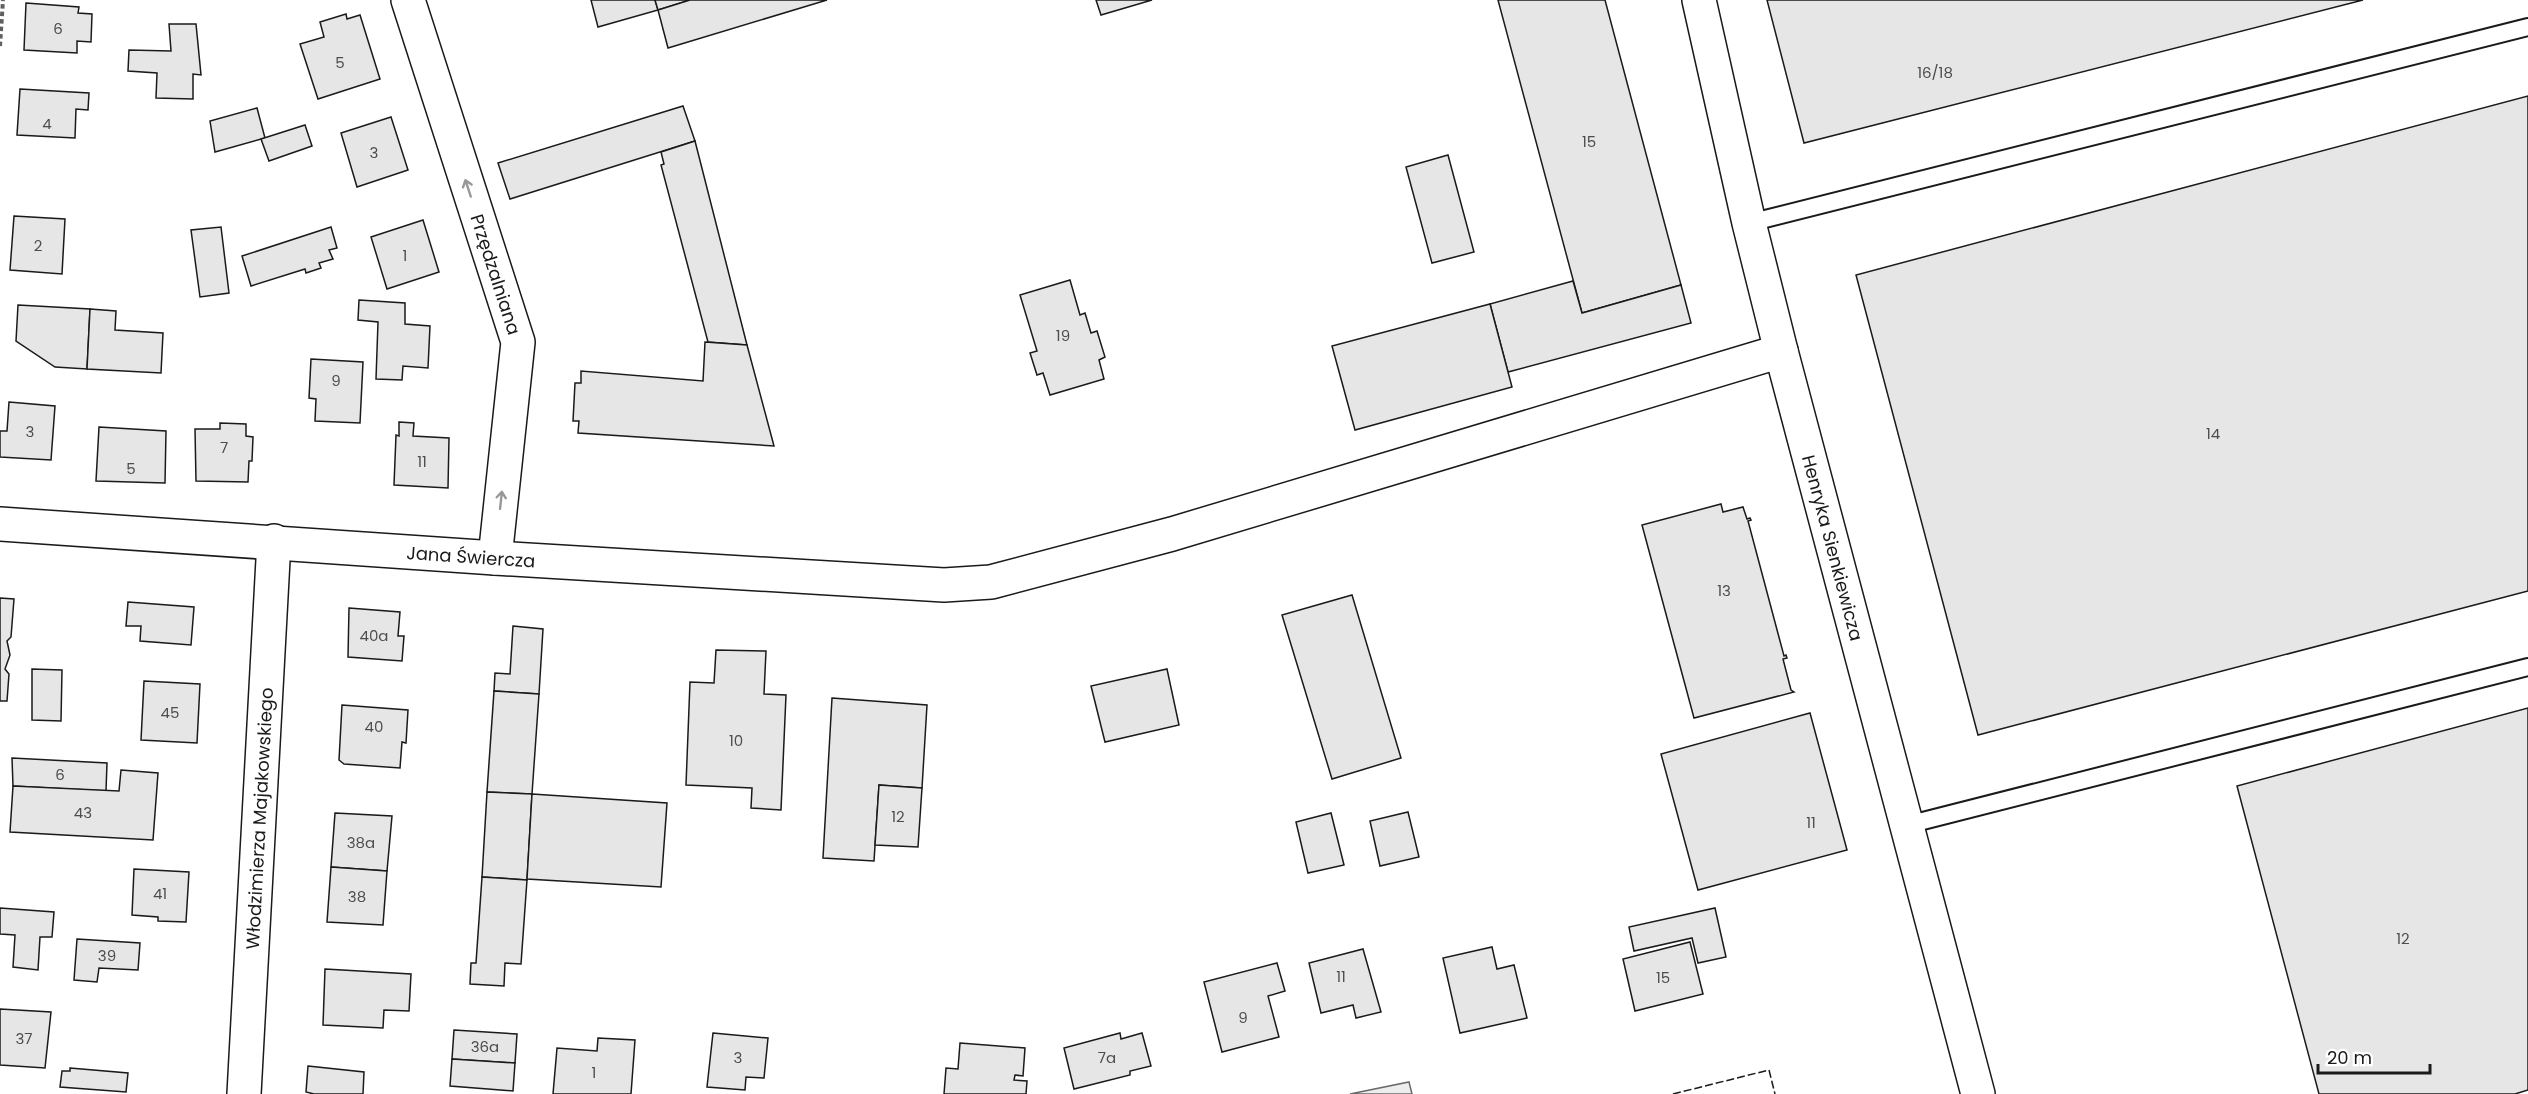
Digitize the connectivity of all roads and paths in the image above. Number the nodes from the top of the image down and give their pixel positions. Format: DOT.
graph roads {
  1 [pos="3,0"];
  2 [pos="408,0"];
  3 [pos="1699,0"];
  4 [pos="2528,27"];
  5 [pos="0,46"];
  6 [pos="1749,223"];
  7 [pos="1781,351"];
  8 [pos="0,524"];
  9 [pos="274,541"];
  10 [pos="495,558"];
  11 [pos="2528,667"];
  12 [pos="1907,825"];
  13 [pos="244,1094"];
  14 [pos="1978,1094"];
  1 -- 5 [label="path"];
  10 -- 2 [label="street, Przędzalniana, one-way"];
  3 -- 6 [label="street, Henryka Sienkiewicza"];
  4 -- 6 [label="lane"];
  6 -- 7 [label="street, Henryka Sienkiewicza"];
  7 -- 10 [label="street, Jana Świercza"];
  7 -- 12 [label="street, Henryka Sienkiewicza"];
  8 -- 9 [label="street, Jana Świercza"];
  9 -- 10 [label="street, Jana Świercza"];
  9 -- 13 [label="street, Włodzimierza Majakowskiego"];
  11 -- 12 [label="lane"];
  12 -- 14 [label="street, Henryka Sienkiewicza"];
}
